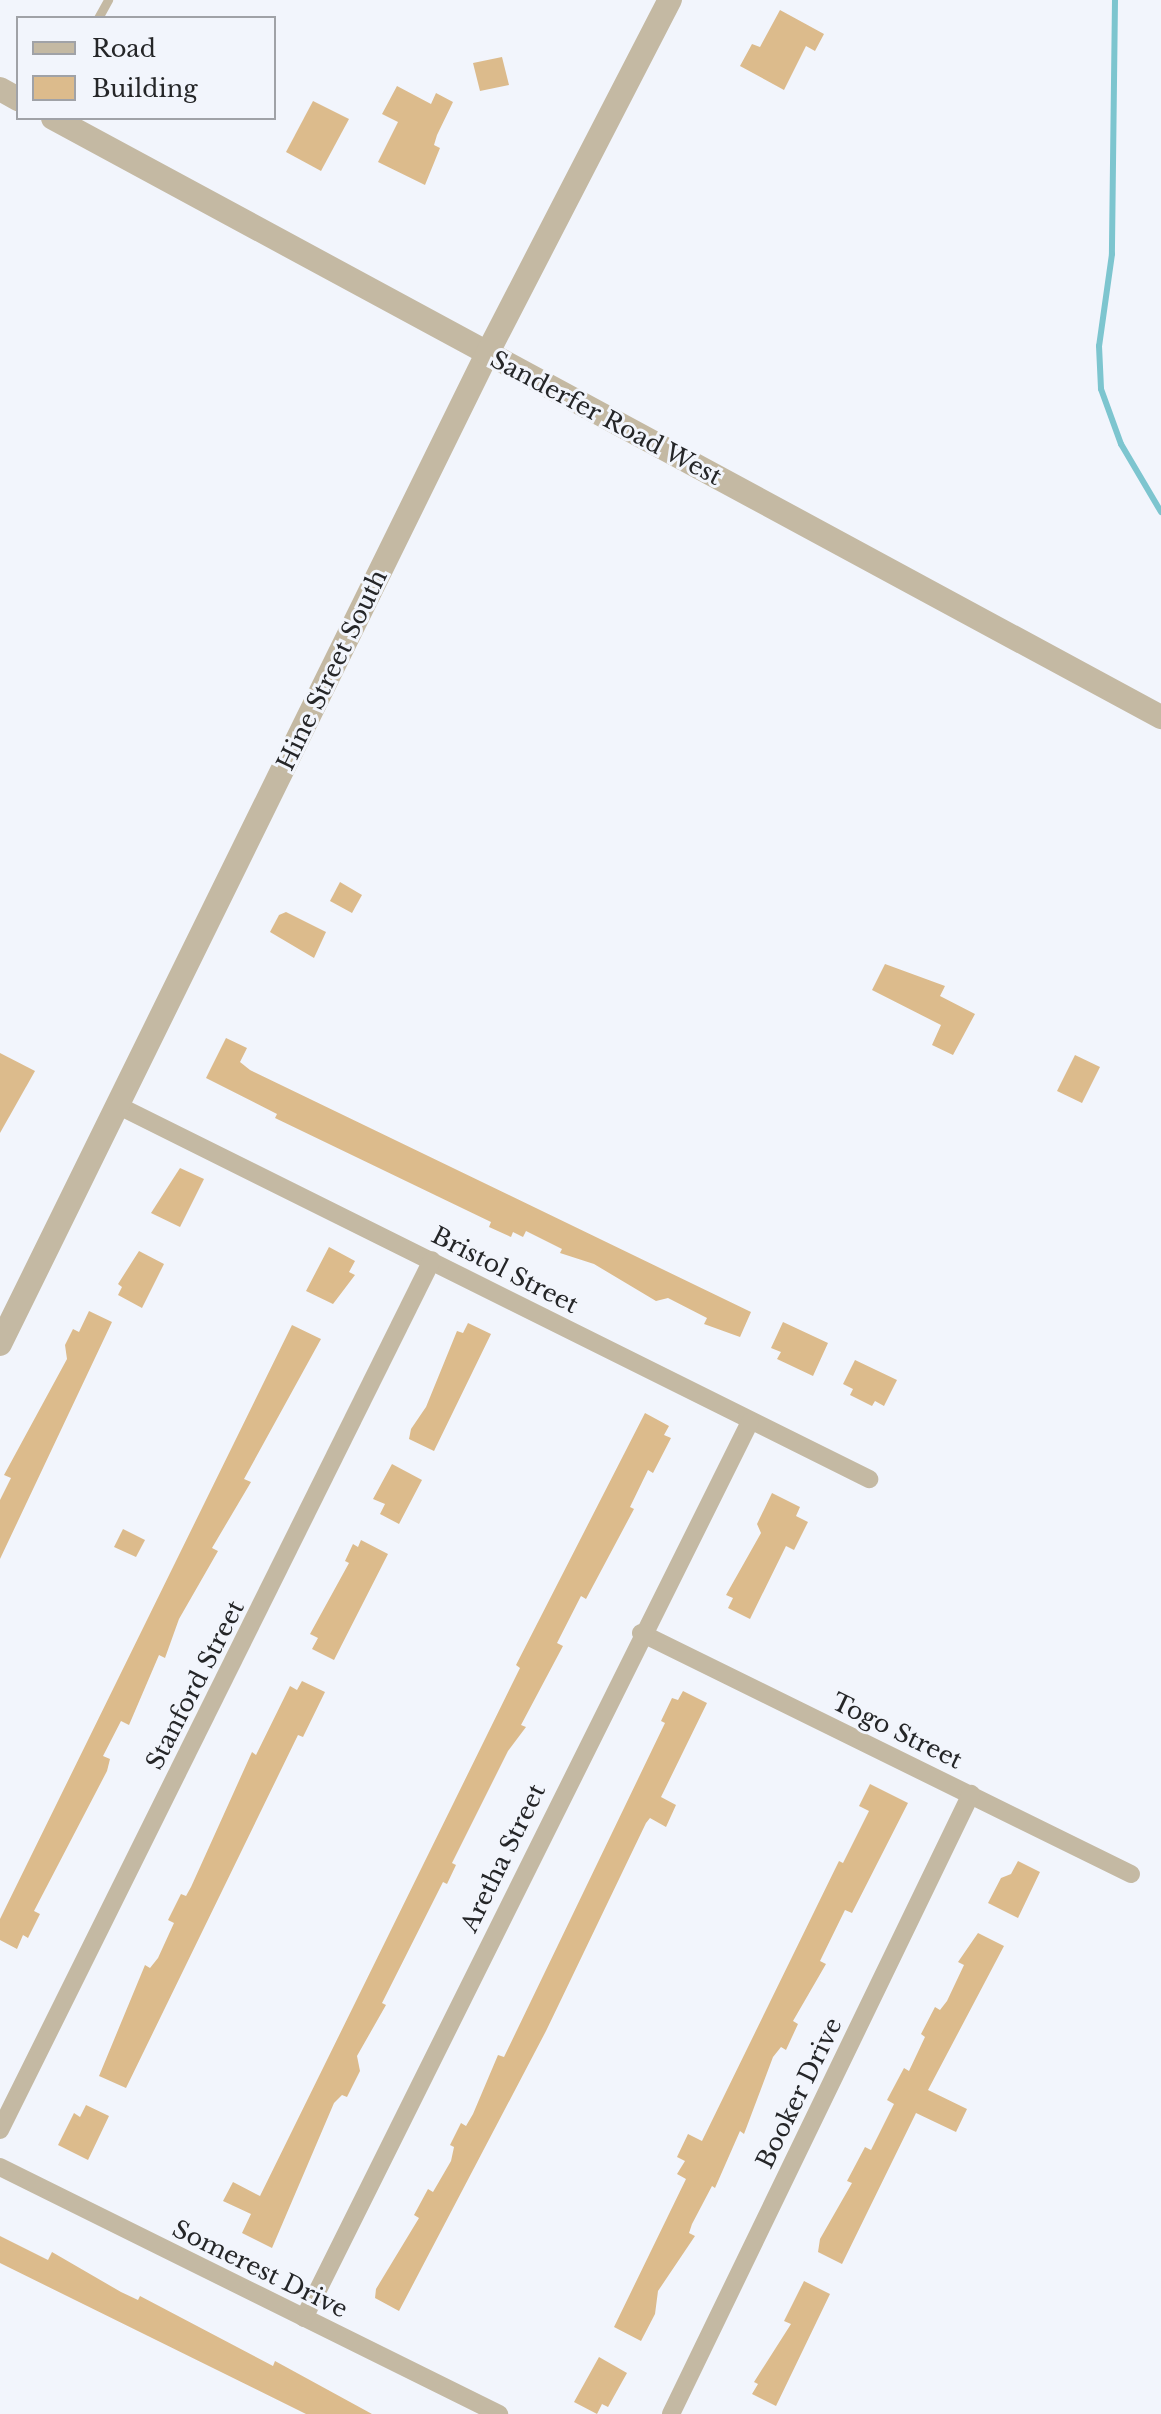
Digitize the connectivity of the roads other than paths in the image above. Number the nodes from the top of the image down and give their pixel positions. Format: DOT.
graph roads {
  1 [pos="670,0"];
  2 [pos="57,120"];
  3 [pos="487,354"];
  4 [pos="1161,717"];
  5 [pos="119,1106"];
  6 [pos="432,1260"];
  7 [pos="0,1344"];
  8 [pos="750,1422"];
  9 [pos="869,1479"];
  10 [pos="641,1633"];
  11 [pos="971,1794"];
  12 [pos="1131,1874"];
  13 [pos="0,2130"];
  14 [pos="0,2167"];
  15 [pos="304,2318"];
  16 [pos="499,2414"];
  17 [pos="671,2414"];
  1 -- 3 [label="street, Hine Street South"];
  2 -- 3 [label="street, Sanderfer Road West"];
  3 -- 4 [label="street, Sanderfer Road West"];
  3 -- 5 [label="street, Hine Street South"];
  5 -- 6 [label="street, Bristol Street"];
  5 -- 7 [label="street, Hine Street South"];
  6 -- 8 [label="street, Bristol Street"];
  6 -- 13 [label="street, Stanford Street"];
  8 -- 9 [label="street, Bristol Street"];
  8 -- 10 [label="street, Aretha Street"];
  10 -- 11 [label="street, Togo Street"];
  10 -- 15 [label="street, Aretha Street"];
  11 -- 12 [label="street, Togo Street"];
  11 -- 17 [label="street, Booker Drive"];
  14 -- 15 [label="street, Somerest Drive"];
  15 -- 16 [label="street, Somerest Drive"];
}
